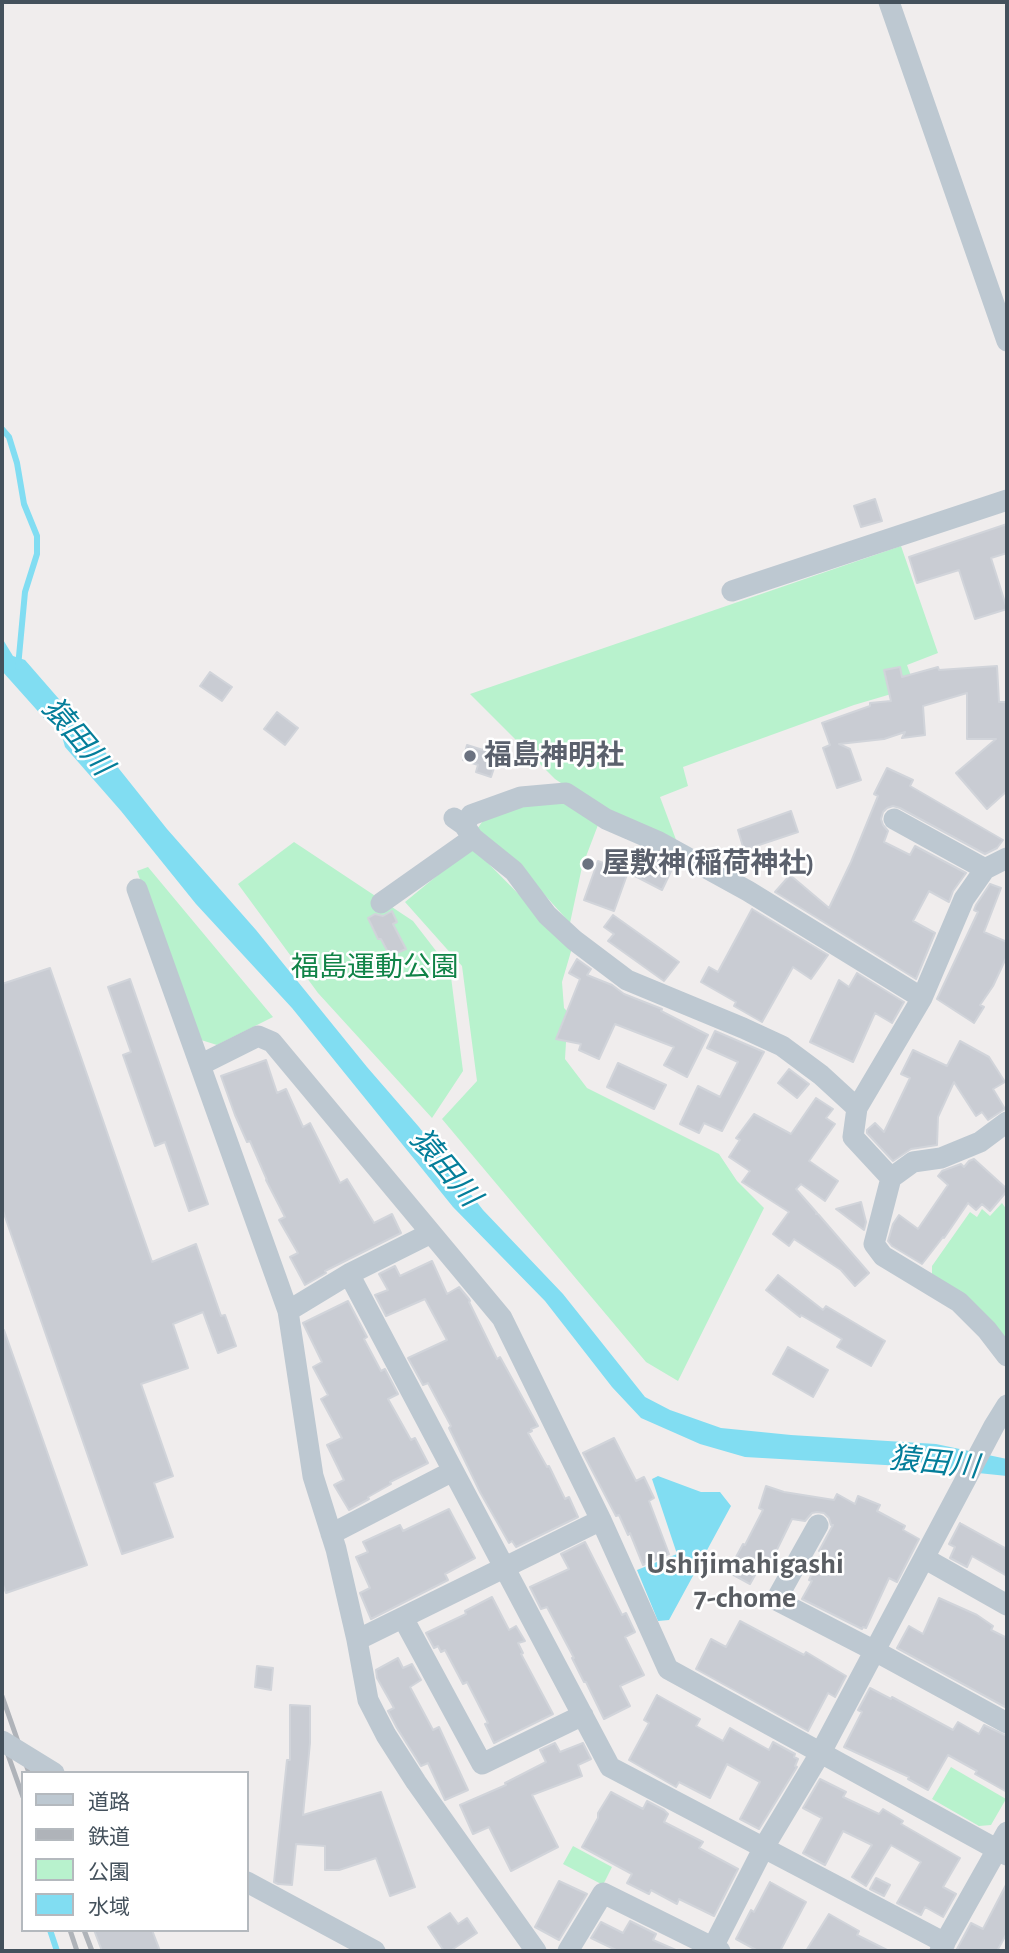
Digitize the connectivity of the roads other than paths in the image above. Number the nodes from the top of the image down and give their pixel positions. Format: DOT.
graph roads {
  1 [pos="889,2"];
  2 [pos="1007,341"];
  3 [pos="1007,500"];
  4 [pos="732,591"];
  5 [pos="894,819"];
  6 [pos="463,827"];
  7 [pos="1007,858"];
  8 [pos="985,869"];
  9 [pos="136,889"];
  10 [pos="381,903"];
  11 [pos="922,998"];
  12 [pos="200,1065"];
  13 [pos="858,1108"];
  14 [pos="1007,1122"];
  15 [pos="891,1178"];
  16 [pos="431,1233"];
  17 [pos="349,1274"];
  18 [pos="288,1311"];
  19 [pos="1007,1356"];
  20 [pos="1007,1405"];
  21 [pos="453,1471"];
  22 [pos="601,1520"];
  23 [pos="818,1525"];
  24 [pos="331,1534"];
  25 [pos="924,1558"];
  26 [pos="505,1568"];
  27 [pos="1007,1605"];
  28 [pos="403,1618"];
  29 [pos="357,1640"];
  30 [pos="875,1651"];
  31 [pos="583,1715"];
  32 [pos="1007,1723"];
  33 [pos="2,1741"];
  34 [pos="821,1752"];
  35 [pos="51,1771"];
  36 [pos="1004,1845"];
  37 [pos="764,1847"];
  38 [pos="248,1883"];
  39 [pos="943,1947"];
  40 [pos="714,1950"];
  41 [pos="376,1951"];
  42 [pos="536,1951"];
  43 [pos="568,1951"];
  1 -- 2 [label="street"];
  3 -- 4 [label="street"];
  5 -- 8 [label="street"];
  6 -- 10 [label="street"];
  6 -- 11 [label="street"];
  6 -- 13 [label="street"];
  7 -- 8 [label="street"];
  8 -- 11 [label="street"];
  9 -- 12 [label="street"];
  11 -- 13 [label="street"];
  12 -- 16 [label="street"];
  12 -- 18 [label="street"];
  13 -- 15 [label="street"];
  14 -- 15 [label="street"];
  15 -- 19 [label="street"];
  16 -- 17 [label="street"];
  16 -- 22 [label="street"];
  17 -- 18 [label="street"];
  17 -- 21 [label="street"];
  18 -- 24 [label="street"];
  20 -- 25 [label="street"];
  21 -- 24 [label="street"];
  21 -- 26 [label="street"];
  22 -- 26 [label="street"];
  22 -- 34 [label="street"];
  23 -- 30 [label="street"];
  24 -- 29 [label="street"];
  25 -- 27 [label="street"];
  25 -- 30 [label="street"];
  26 -- 28 [label="street"];
  26 -- 31 [label="street"];
  28 -- 29 [label="street"];
  28 -- 31 [label="street"];
  29 -- 42 [label="street"];
  30 -- 32 [label="street"];
  30 -- 34 [label="street"];
  31 -- 37 [label="street"];
  33 -- 35 [label="street, bridge"];
  34 -- 36 [label="street"];
  34 -- 37 [label="street"];
  36 -- 39 [label="street"];
  37 -- 39 [label="street"];
  37 -- 40 [label="street"];
  38 -- 41 [label="street"];
  40 -- 43 [label="street"];
}
